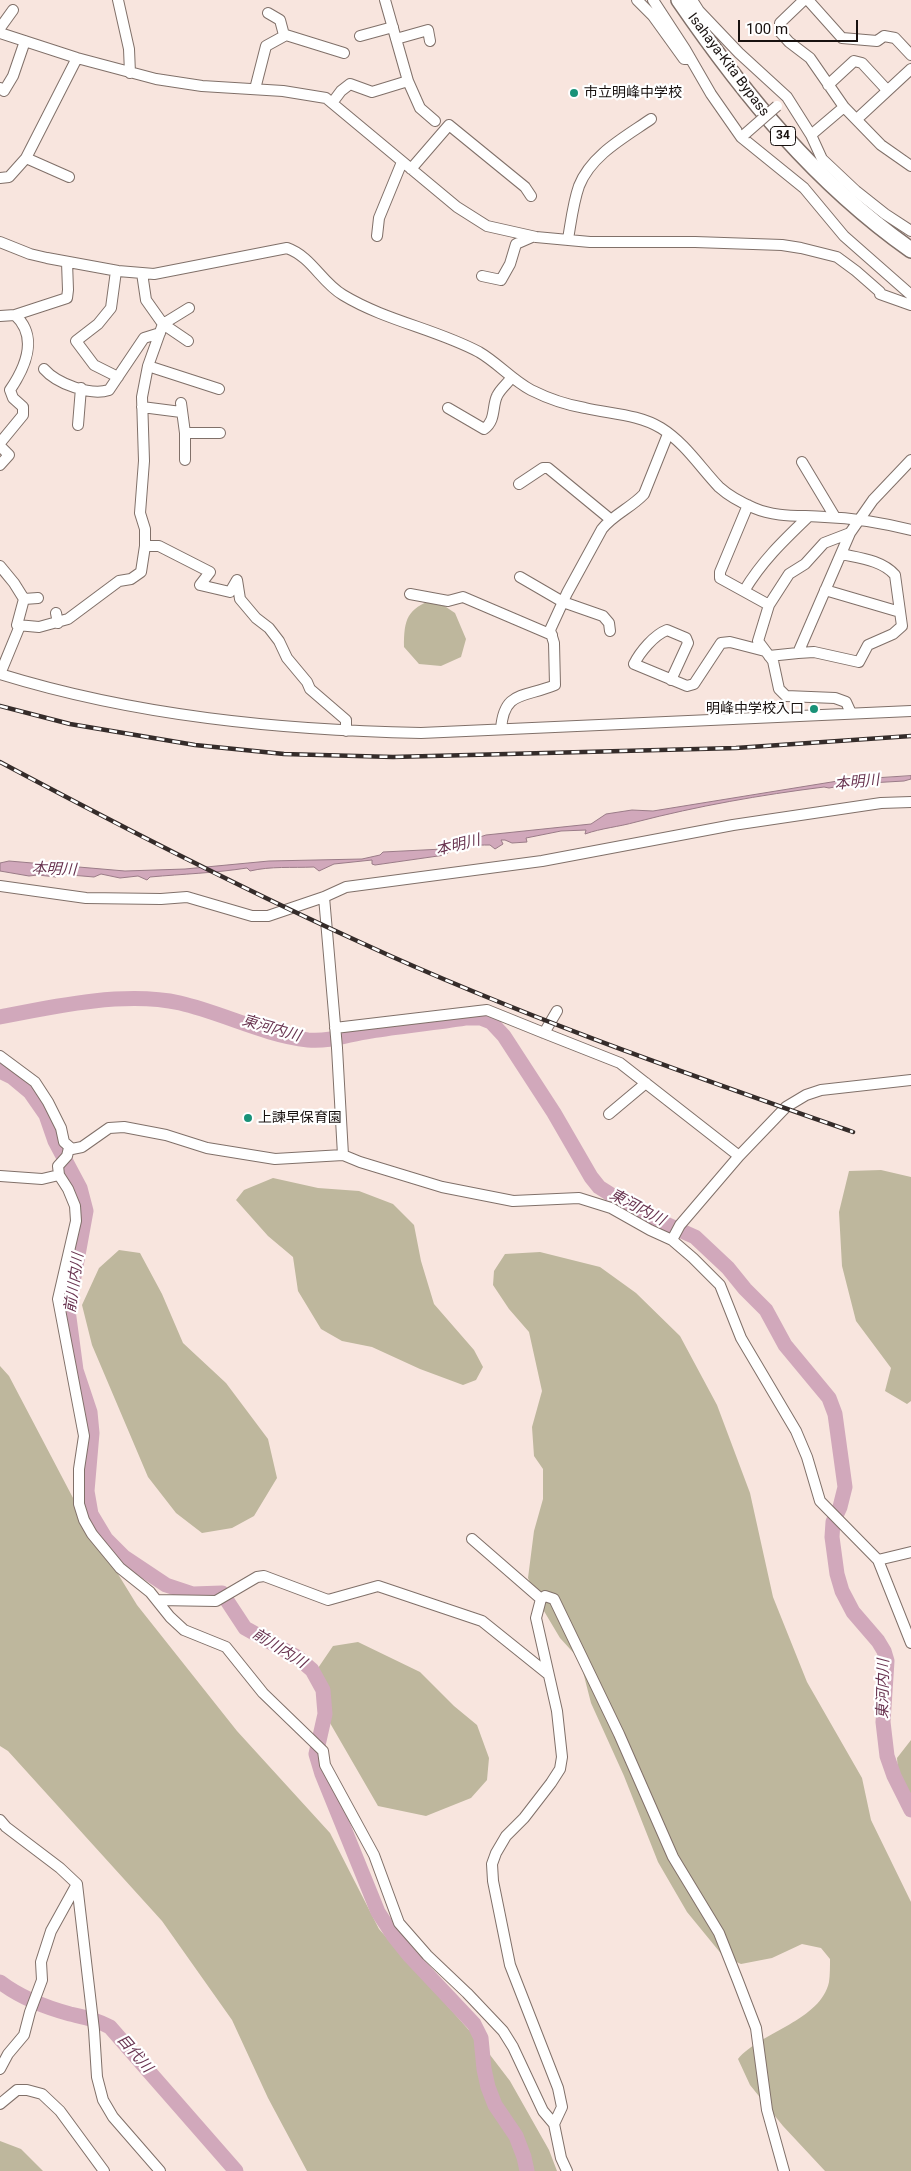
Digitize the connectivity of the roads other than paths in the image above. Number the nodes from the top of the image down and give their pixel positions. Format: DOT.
graph roads {
  1 [pos="118,0"];
  2 [pos="386,0"];
  3 [pos="637,0"];
  4 [pos="653,0"];
  5 [pos="679,0"];
  6 [pos="692,0"];
  7 [pos="804,0"];
  8 [pos="808,0"];
  9 [pos="13,10"];
  10 [pos="268,13"];
  11 [pos="393,27"];
  12 [pos="0,28"];
  13 [pos="0,33"];
  14 [pos="284,36"];
  15 [pos="360,36"];
  16 [pos="396,39"];
  17 [pos="25,41"];
  18 [pos="430,41"];
  19 [pos="341,49"];
  20 [pos="911,55"];
  21 [pos="77,58"];
  22 [pos="691,59"];
  23 [pos="911,69"];
  24 [pos="130,73"];
  25 [pos="408,81"];
  26 [pos="828,85"];
  27 [pos="0,88"];
  28 [pos="255,89"];
  29 [pos="888,90"];
  30 [pos="787,97"];
  31 [pos="332,103"];
  32 [pos="844,107"];
  33 [pos="651,119"];
  34 [pos="856,119"];
  35 [pos="435,121"];
  36 [pos="743,135"];
  37 [pos="811,135"];
  38 [pos="26,158"];
  39 [pos="402,162"];
  40 [pos="911,166"];
  41 [pos="411,169"];
  42 [pos="69,177"];
  43 [pos="0,178"];
  44 [pos="531,196"];
  45 [pos="911,231"];
  46 [pos="377,236"];
  47 [pos="533,237"];
  48 [pos="568,239"];
  49 [pos="0,242"];
  50 [pos="911,250"];
  51 [pos="67,262"];
  52 [pos="116,271"];
  53 [pos="142,274"];
  54 [pos="482,276"];
  55 [pos="911,295"];
  56 [pos="911,305"];
  57 [pos="189,308"];
  58 [pos="0,316"];
  59 [pos="15,316"];
  60 [pos="161,328"];
  61 [pos="188,341"];
  62 [pos="148,366"];
  63 [pos="44,369"];
  64 [pos="118,377"];
  65 [pos="512,377"];
  66 [pos="82,388"];
  67 [pos="219,389"];
  68 [pos="142,407"];
  69 [pos="448,408"];
  70 [pos="78,425"];
  71 [pos="185,433"];
  72 [pos="220,433"];
  73 [pos="668,434"];
  74 [pos="0,445"];
  75 [pos="185,460"];
  76 [pos="911,460"];
  77 [pos="802,462"];
  78 [pos="0,465"];
  79 [pos="519,484"];
  80 [pos="748,505"];
  81 [pos="808,517"];
  82 [pos="835,518"];
  83 [pos="610,519"];
  84 [pos="858,520"];
  85 [pos="911,530"];
  86 [pos="850,533"];
  87 [pos="145,546"];
  88 [pos="841,554"];
  89 [pos="1,568"];
  90 [pos="520,577"];
  91 [pos="825,590"];
  92 [pos="744,591"];
  93 [pos="410,594"];
  94 [pos="38,598"];
  95 [pos="24,599"];
  96 [pos="563,602"];
  97 [pos="82,604"];
  98 [pos="769,605"];
  99 [pos="900,612"];
  100 [pos="68,619"];
  101 [pos="17,625"];
  102 [pos="610,631"];
  103 [pos="552,635"];
  104 [pos="798,653"];
  105 [pos="767,654"];
  106 [pos="0,674"];
  107 [pos="671,680"];
  108 [pos="911,710"];
  109 [pos="851,713"];
  110 [pos="501,730"];
  111 [pos="346,731"];
  112 [pos="911,802"];
  113 [pos="0,886"];
  114 [pos="324,897"];
  115 [pos="557,1012"];
  116 [pos="335,1031"];
  117 [pos="544,1033"];
  118 [pos="0,1056"];
  119 [pos="911,1080"];
  120 [pos="646,1083"];
  121 [pos="609,1114"];
  122 [pos="68,1152"];
  123 [pos="343,1155"];
  124 [pos="739,1156"];
  125 [pos="58,1170"];
  126 [pos="0,1176"];
  127 [pos="672,1239"];
  128 [pos="472,1539"];
  129 [pos="911,1552"];
  130 [pos="878,1560"];
  131 [pos="540,1599"];
  132 [pos="158,1600"];
  133 [pos="911,1643"];
  134 [pos="548,1674"];
  135 [pos="0,1820"];
  136 [pos="77,1884"];
  137 [pos="0,2069"];
  138 [pos="0,2104"];
  139 [pos="554,2124"];
  140 [pos="104,2171"];
  141 [pos="160,2171"];
  142 [pos="567,2171"];
  143 [pos="784,2171"];
  1 -- 24 [label="street"];
  2 -- 11 [label="street"];
  3 -- 22 [label="street"];
  4 -- 22 [label="street"];
  5 -- 50 [label="highway, Isahaya-Kita Bypass / 34"];
  6 -- 30 [label="street"];
  7 -- 26 [label="street"];
  8 -- 20 [label="street"];
  9 -- 12 [label="street"];
  10 -- 14 [label="street"];
  11 -- 15 [label="street"];
  11 -- 16 [label="street"];
  13 -- 17 [label="street"];
  14 -- 19 [label="street"];
  14 -- 28 [label="street"];
  16 -- 18 [label="street"];
  16 -- 25 [label="street"];
  17 -- 21 [label="street"];
  17 -- 27 [label="street"];
  21 -- 24 [label="street"];
  21 -- 38 [label="street"];
  22 -- 36 [label="street"];
  23 -- 29 [label="street"];
  24 -- 28 [label="street"];
  25 -- 31 [label="street"];
  25 -- 35 [label="street"];
  26 -- 29 [label="street"];
  26 -- 32 [label="street"];
  28 -- 31 [label="street"];
  29 -- 34 [label="street"];
  30 -- 36 [label="street, bridge"];
  30 -- 37 [label="street"];
  31 -- 39 [label="street"];
  32 -- 34 [label="street"];
  32 -- 37 [label="street"];
  33 -- 48 [label="street"];
  34 -- 40 [label="street"];
  36 -- 55 [label="street"];
  37 -- 45 [label="street"];
  38 -- 42 [label="street"];
  38 -- 43 [label="street"];
  39 -- 41 [label="street"];
  39 -- 46 [label="street"];
  41 -- 44 [label="street"];
  41 -- 47 [label="street"];
  47 -- 48 [label="street"];
  47 -- 54 [label="street"];
  48 -- 56 [label="street"];
  49 -- 51 [label="street"];
  51 -- 52 [label="street"];
  51 -- 59 [label="street"];
  52 -- 53 [label="street"];
  52 -- 64 [label="street"];
  53 -- 60 [label="street"];
  53 -- 65 [label="street"];
  57 -- 60 [label="street"];
  58 -- 59 [label="street"];
  59 -- 74 [label="street"];
  60 -- 61 [label="street"];
  60 -- 62 [label="street"];
  60 -- 64 [label="street"];
  62 -- 67 [label="street"];
  62 -- 68 [label="street"];
  63 -- 66 [label="street"];
  64 -- 66 [label="street"];
  65 -- 69 [label="street"];
  65 -- 73 [label="street"];
  66 -- 70 [label="street"];
  68 -- 71 [label="street"];
  68 -- 87 [label="street"];
  71 -- 72 [label="street"];
  71 -- 75 [label="street"];
  73 -- 80 [label="street"];
  73 -- 83 [label="street"];
  74 -- 78 [label="street"];
  76 -- 84 [label="street"];
  77 -- 82 [label="street"];
  79 -- 83 [label="street"];
  80 -- 81 [label="street"];
  80 -- 92 [label="street"];
  81 -- 82 [label="street"];
  81 -- 92 [label="street"];
  82 -- 84 [label="street"];
  83 -- 96 [label="street"];
  84 -- 85 [label="street"];
  84 -- 86 [label="street"];
  86 -- 88 [label="street"];
  86 -- 98 [label="street"];
  87 -- 100 [label="street"];
  87 -- 111 [label="street"];
  88 -- 91 [label="street"];
  88 -- 99 [label="street"];
  89 -- 95 [label="street"];
  90 -- 96 [label="street"];
  91 -- 99 [label="street"];
  91 -- 104 [label="street"];
  92 -- 98 [label="street"];
  93 -- 103 [label="street"];
  94 -- 95 [label="street"];
  95 -- 101 [label="street"];
  96 -- 102 [label="street"];
  96 -- 103 [label="street"];
  97 -- 100 [label="street"];
  98 -- 105 [label="street"];
  99 -- 104 [label="street"];
  100 -- 101 [label="street"];
  101 -- 106 [label="street"];
  103 -- 110 [label="street"];
  104 -- 105 [label="street"];
  105 -- 107 [label="street"];
  105 -- 109 [label="street"];
  106 -- 111 [label="street"];
  107 -- 107 [label="street"];
  108 -- 109 [label="street"];
  109 -- 110 [label="street"];
  110 -- 111 [label="street"];
  112 -- 114 [label="street"];
  113 -- 114 [label="street"];
  114 -- 116 [label="street"];
  115 -- 117 [label="street"];
  116 -- 117 [label="street"];
  116 -- 123 [label="street"];
  117 -- 120 [label="street"];
  118 -- 122 [label="street"];
  119 -- 124 [label="street"];
  120 -- 121 [label="street"];
  120 -- 124 [label="street"];
  122 -- 123 [label="street"];
  122 -- 125 [label="street"];
  123 -- 127 [label="street"];
  124 -- 127 [label="street"];
  125 -- 126 [label="street"];
  125 -- 132 [label="street"];
  127 -- 130 [label="street"];
  128 -- 131 [label="street"];
  129 -- 130 [label="street"];
  130 -- 133 [label="street"];
  131 -- 134 [label="street"];
  131 -- 143 [label="street"];
  132 -- 134 [label="street"];
  132 -- 139 [label="street"];
  134 -- 139 [label="street"];
  135 -- 136 [label="street"];
  136 -- 137 [label="street"];
  136 -- 141 [label="street"];
  138 -- 140 [label="street"];
  139 -- 142 [label="street"];
}
